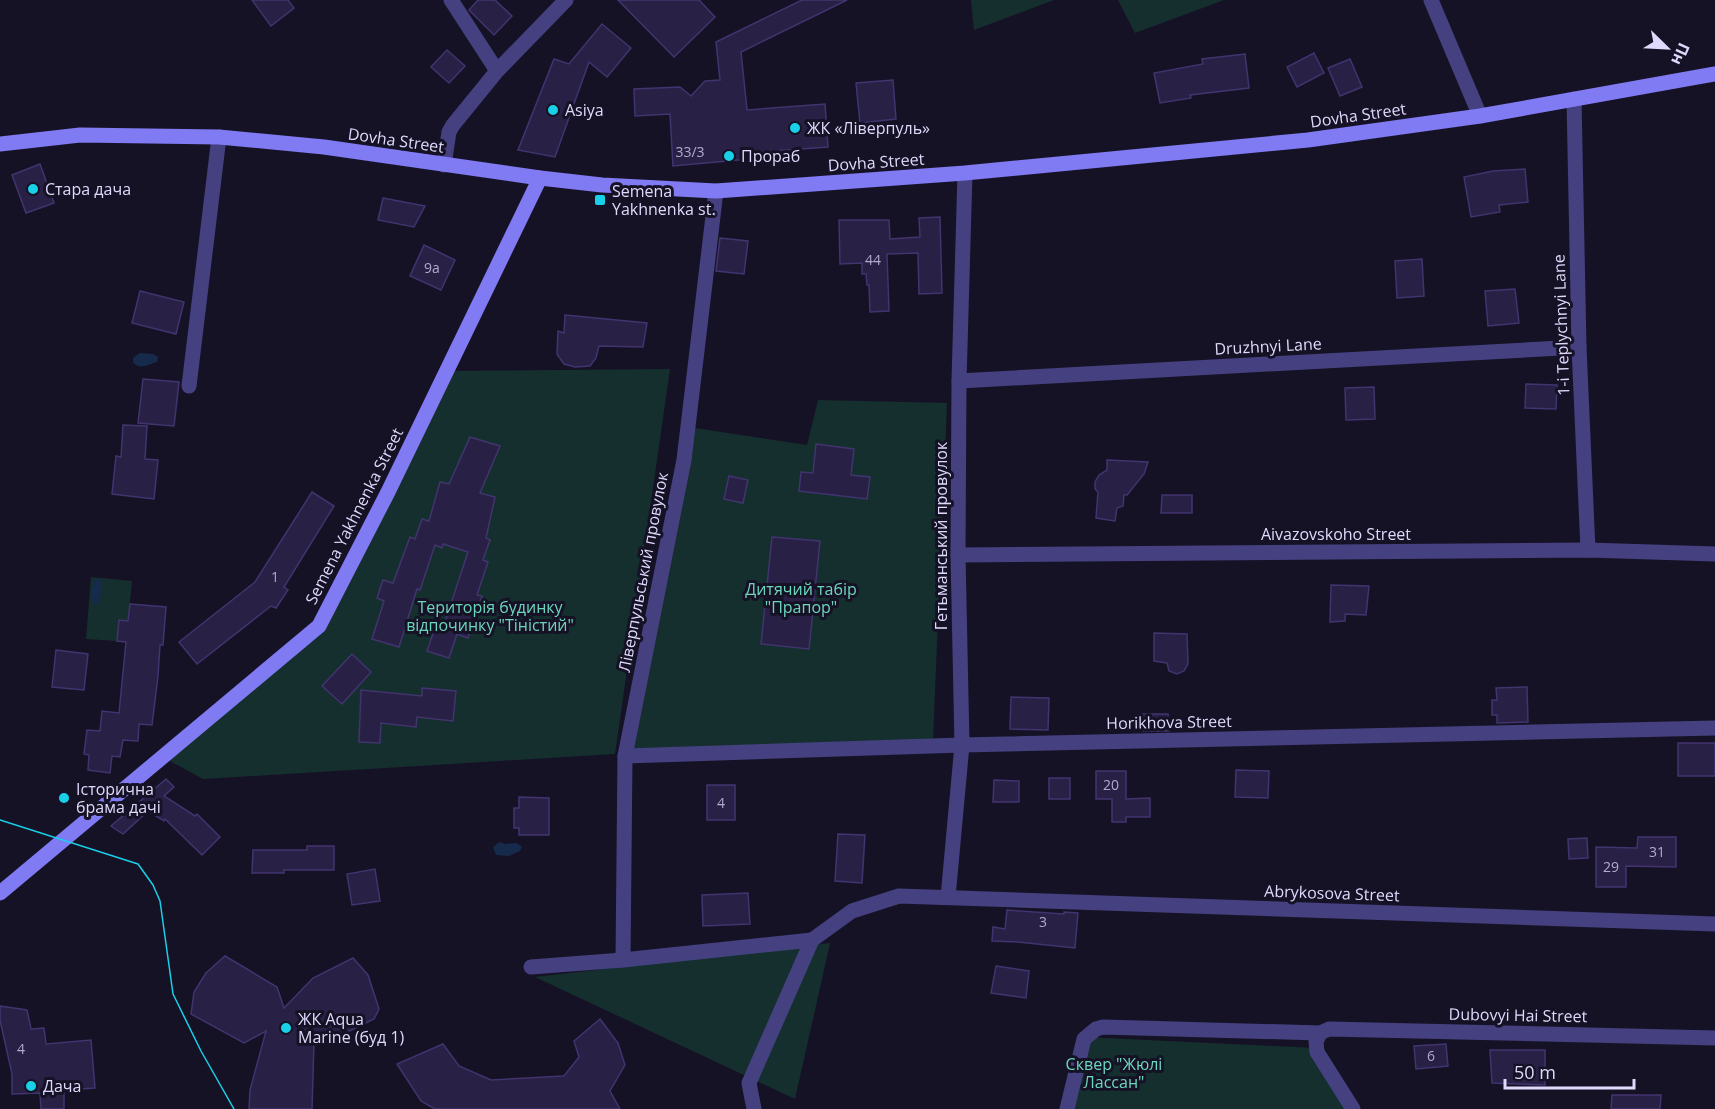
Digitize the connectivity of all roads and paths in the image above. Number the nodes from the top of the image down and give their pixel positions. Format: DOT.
graph roads {
  1 [pos="451,0"];
  2 [pos="566,0"];
  3 [pos="1431,0"];
  4 [pos="498,71"];
  5 [pos="1715,74"];
  6 [pos="1574,99"];
  7 [pos="1480,116"];
  8 [pos="219,136"];
  9 [pos="0,144"];
  10 [pos="444,165"];
  11 [pos="965,173"];
  12 [pos="540,178"];
  13 [pos="716,191"];
  14 [pos="1579,347"];
  15 [pos="959,381"];
  16 [pos="189,386"];
  17 [pos="1588,550"];
  18 [pos="1715,554"];
  19 [pos="958,555"];
  20 [pos="1715,728"];
  21 [pos="962,745"];
  22 [pos="625,756"];
  23 [pos="0,893"];
  24 [pos="948,897"];
  25 [pos="1715,924"];
  26 [pos="812,940"];
  27 [pos="623,960"];
  28 [pos="531,967"];
  29 [pos="1320,1033"];
  30 [pos="1715,1038"];
  31 [pos="754,1109"];
  32 [pos="1066,1109"];
  33 [pos="1353,1109"];
  1 -- 4 [label="street"];
  2 -- 4 [label="street"];
  3 -- 7 [label="street"];
  4 -- 10 [label="street"];
  5 -- 6 [label="street, Dovha Street"];
  6 -- 7 [label="street, Dovha Street"];
  6 -- 14 [label="street, 1-i Teplychnyi Lane"];
  7 -- 11 [label="street, Dovha Street"];
  8 -- 9 [label="street, Dovha Street"];
  8 -- 10 [label="street, Dovha Street"];
  8 -- 16 [label="street"];
  10 -- 12 [label="street, Dovha Street"];
  11 -- 13 [label="street, Dovha Street"];
  11 -- 15 [label="street, Гетьманський провулок"];
  12 -- 13 [label="street, Dovha Street"];
  12 -- 23 [label="street, Semena Yakhnenka Street"];
  13 -- 22 [label="street, Ліверпульський провулок"];
  14 -- 15 [label="street, Druzhnyi Lane"];
  14 -- 17 [label="street, 1-i Teplychnyi Lane"];
  15 -- 19 [label="street, Гетьманський провулок"];
  17 -- 18 [label="street, Aivazovskoho Street"];
  17 -- 19 [label="street, Aivazovskoho Street"];
  19 -- 21 [label="street, Гетьманський провулок"];
  20 -- 21 [label="street, Horikhova Street"];
  21 -- 22 [label="street, Horikhova Street"];
  21 -- 24 [label="street, Гетьманський провулок"];
  22 -- 27 [label="street, Ліверпульський провулок"];
  24 -- 25 [label="street, Abrykosova Street"];
  24 -- 26 [label="street, Abrykosova Street"];
  26 -- 27 [label="street"];
  26 -- 31 [label="street"];
  27 -- 28 [label="street"];
  29 -- 30 [label="street, Dubovyi Hai Street"];
  29 -- 32 [label="street, Dubovyi Hai Street"];
  29 -- 33 [label="street"];
}
